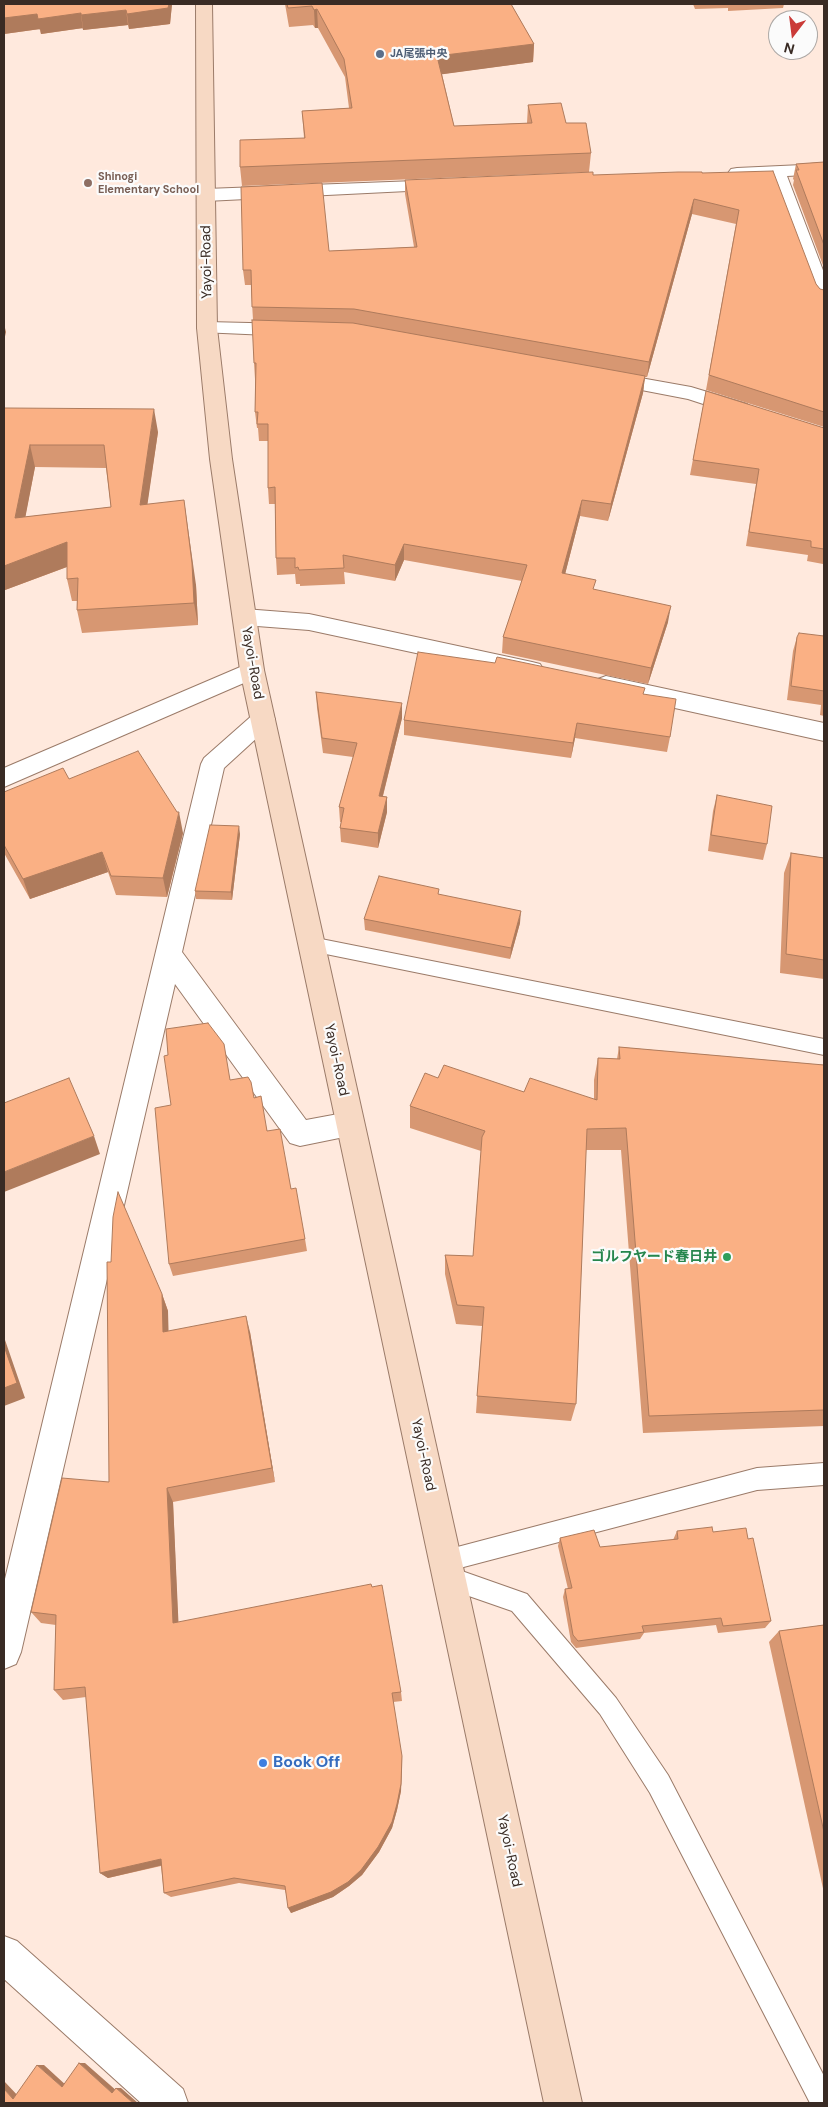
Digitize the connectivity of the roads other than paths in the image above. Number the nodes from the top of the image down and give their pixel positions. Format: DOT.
graph roads {
  1 [pos="204,4"];
  2 [pos="824,170"];
  3 [pos="776,171"];
  4 [pos="717,174"];
  5 [pos="462,184"];
  6 [pos="206,195"];
  7 [pos="824,298"];
  8 [pos="207,328"];
  9 [pos="306,330"];
  10 [pos="585,374"];
  11 [pos="762,415"];
  12 [pos="244,617"];
  13 [pos="252,670"];
  14 [pos="552,674"];
  15 [pos="581,680"];
  16 [pos="263,719"];
  17 [pos="824,732"];
  18 [pos="4,778"];
  19 [pos="311,944"];
  20 [pos="168,954"];
  21 [pos="824,1047"];
  22 [pos="349,1124"];
  23 [pos="824,1474"];
  24 [pos="448,1570"];
  25 [pos="4,1652"];
  26 [pos="4,1954"];
  27 [pos="169,2103"];
  28 [pos="563,2103"];
  29 [pos="824,2103"];
  1 -- 6 [label="street, Yayoi-Road"];
  2 -- 3 [label="street"];
  3 -- 4 [label="street"];
  3 -- 7 [label="street"];
  5 -- 6 [label="street"];
  6 -- 8 [label="street, Yayoi-Road"];
  8 -- 9 [label="street"];
  8 -- 12 [label="street, Yayoi-Road"];
  10 -- 11 [label="street"];
  12 -- 13 [label="street, Yayoi-Road"];
  12 -- 14 [label="street"];
  13 -- 16 [label="street, Yayoi-Road"];
  13 -- 18 [label="street"];
  15 -- 17 [label="street"];
  16 -- 19 [label="street, Yayoi-Road"];
  16 -- 20 [label="street"];
  19 -- 21 [label="lane"];
  19 -- 22 [label="street, Yayoi-Road"];
  20 -- 22 [label="street"];
  20 -- 25 [label="street"];
  22 -- 24 [label="street, Yayoi-Road"];
  23 -- 24 [label="lane"];
  24 -- 28 [label="street, Yayoi-Road"];
  24 -- 29 [label="lane"];
  26 -- 27 [label="street"];
}
